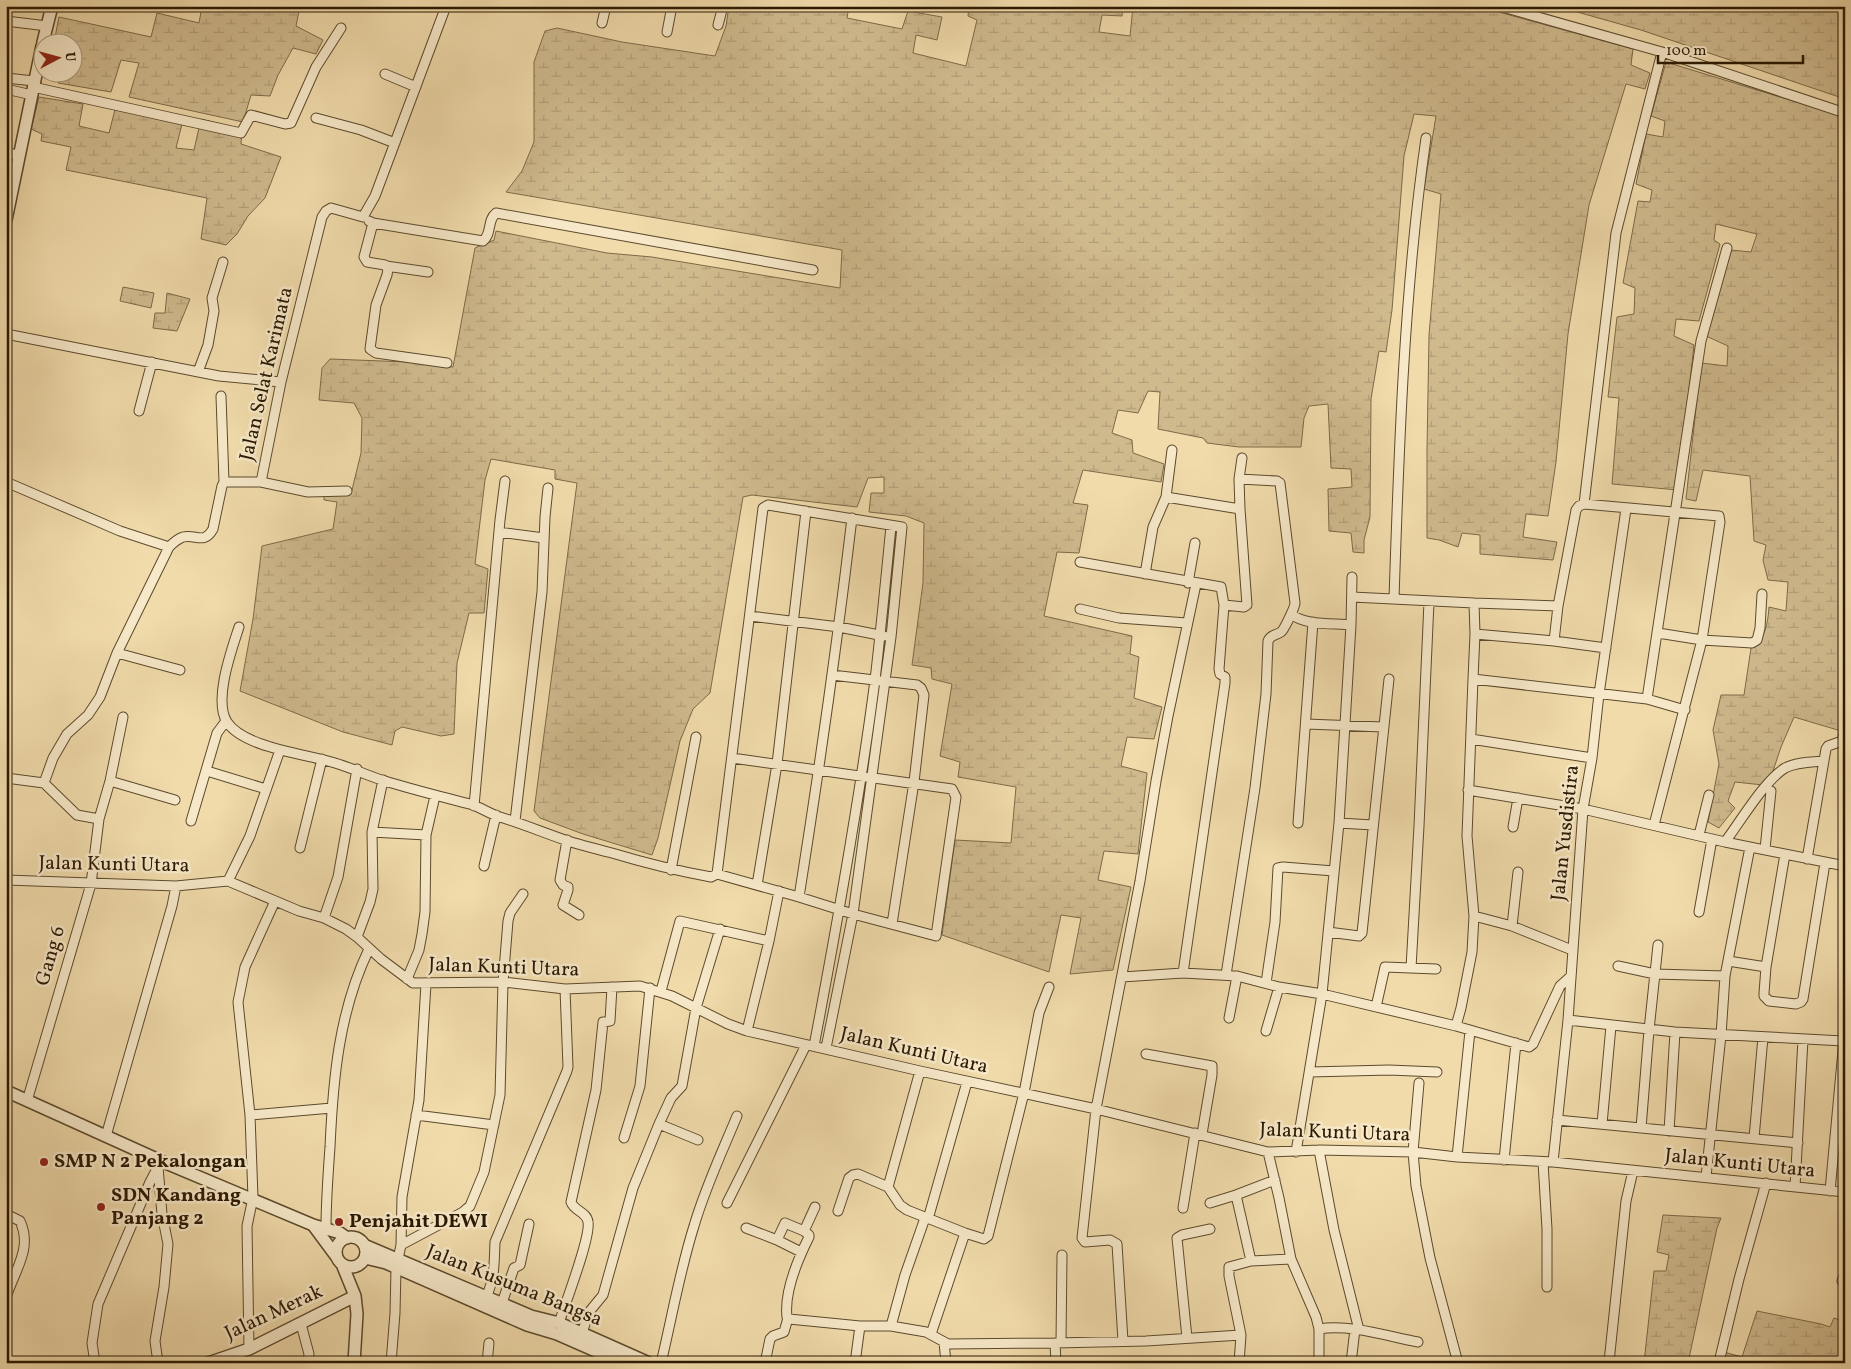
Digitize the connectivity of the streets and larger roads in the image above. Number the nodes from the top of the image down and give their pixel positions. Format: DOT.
graph roads {
  1 [pos="52,6"];
  2 [pos="446,6"];
  3 [pos="606,6"];
  4 [pos="672,6"];
  5 [pos="723,6"];
  6 [pos="1499,6"];
  7 [pos="6,21"];
  8 [pos="602,23"];
  9 [pos="718,25"];
  10 [pos="43,26"];
  11 [pos="341,28"];
  12 [pos="43,32"];
  13 [pos="668,32"];
  14 [pos="1662,52"];
  15 [pos="385,74"];
  16 [pos="6,78"];
  17 [pos="34,82"];
  18 [pos="416,87"];
  19 [pos="33,88"];
  20 [pos="6,89"];
  21 [pos="1845,113"];
  22 [pos="316,118"];
  23 [pos="1426,138"];
  24 [pos="395,143"];
  25 [pos="14,155"];
  26 [pos="363,217"];
  27 [pos="6,220"];
  28 [pos="373,223"];
  29 [pos="1727,248"];
  30 [pos="223,262"];
  31 [pos="386,266"];
  32 [pos="813,270"];
  33 [pos="428,272"];
  34 [pos="6,334"];
  35 [pos="152,362"];
  36 [pos="448,363"];
  37 [pos="198,372"];
  38 [pos="281,382"];
  39 [pos="220,396"];
  40 [pos="139,411"];
  41 [pos="1172,450"];
  42 [pos="1242,458"];
  43 [pos="1239,479"];
  44 [pos="505,481"];
  45 [pos="6,482"];
  46 [pos="224,482"];
  47 [pos="261,482"];
  48 [pos="548,488"];
  49 [pos="347,491"];
  50 [pos="1166,497"];
  51 [pos="1584,504"];
  52 [pos="1240,509"];
  53 [pos="1626,509"];
  54 [pos="806,511"];
  55 [pos="1675,511"];
  56 [pos="852,518"];
  57 [pos="891,526"];
  58 [pos="499,532"];
  59 [pos="544,538"];
  60 [pos="1194,543"];
  61 [pos="169,547"];
  62 [pos="1080,562"];
  63 [pos="1144,574"];
  64 [pos="1352,577"];
  65 [pos="1192,583"];
  66 [pos="1762,594"];
  67 [pos="1352,598"];
  68 [pos="1394,599"];
  69 [pos="1429,602"];
  70 [pos="1474,603"];
  71 [pos="1224,605"];
  72 [pos="1558,606"];
  73 [pos="1080,609"];
  74 [pos="1290,614"];
  75 [pos="750,616"];
  76 [pos="794,621"];
  77 [pos="1187,622"];
  78 [pos="1314,622"];
  79 [pos="1351,625"];
  80 [pos="239,627"];
  81 [pos="839,627"];
  82 [pos="1658,633"];
  83 [pos="1475,634"];
  84 [pos="880,635"];
  85 [pos="891,637"];
  86 [pos="1702,640"];
  87 [pos="1554,641"];
  88 [pos="1606,648"];
  89 [pos="117,653"];
  90 [pos="180,670"];
  91 [pos="832,675"];
  92 [pos="1389,679"];
  93 [pos="1473,679"];
  94 [pos="875,680"];
  95 [pos="885,682"];
  96 [pos="1599,694"];
  97 [pos="1647,699"];
  98 [pos="1685,710"];
  99 [pos="123,717"];
  100 [pos="226,721"];
  101 [pos="1306,724"];
  102 [pos="1345,726"];
  103 [pos="1383,728"];
  104 [pos="1845,730"];
  105 [pos="696,737"];
  106 [pos="1471,740"];
  107 [pos="280,750"];
  108 [pos="732,758"];
  109 [pos="1592,758"];
  110 [pos="322,759"];
  111 [pos="1823,761"];
  112 [pos="777,764"];
  113 [pos="357,769"];
  114 [pos="820,770"];
  115 [pos="207,771"];
  116 [pos="866,777"];
  117 [pos="6,778"];
  118 [pos="382,780"];
  119 [pos="110,781"];
  120 [pos="914,782"];
  121 [pos="44,783"];
  122 [pos="266,789"];
  123 [pos="1468,790"];
  124 [pos="1771,791"];
  125 [pos="1709,795"];
  126 [pos="435,796"];
  127 [pos="1518,798"];
  128 [pos="175,800"];
  129 [pos="474,806"];
  130 [pos="1583,809"];
  131 [pos="496,815"];
  132 [pos="100,819"];
  133 [pos="515,821"];
  134 [pos="191,822"];
  135 [pos="1298,822"];
  136 [pos="1339,823"];
  137 [pos="1374,825"];
  138 [pos="1654,825"];
  139 [pos="1513,827"];
  140 [pos="372,832"];
  141 [pos="426,835"];
  142 [pos="1699,835"];
  143 [pos="1712,839"];
  144 [pos="567,840"];
  145 [pos="1726,842"];
  146 [pos="1750,847"];
  147 [pos="300,848"];
  148 [pos="1765,849"];
  149 [pos="1786,854"];
  150 [pos="1808,859"];
  151 [pos="1825,863"];
  152 [pos="484,866"];
  153 [pos="1845,866"];
  154 [pos="672,870"];
  155 [pos="1334,870"];
  156 [pos="1518,872"];
  157 [pos="717,874"];
  158 [pos="6,880"];
  159 [pos="228,881"];
  160 [pos="91,884"];
  161 [pos="758,885"];
  162 [pos="176,886"];
  163 [pos="779,891"];
  164 [pos="523,894"];
  165 [pos="799,897"];
  166 [pos="275,901"];
  167 [pos="840,910"];
  168 [pos="1699,912"];
  169 [pos="853,914"];
  170 [pos="579,916"];
  171 [pos="1474,916"];
  172 [pos="324,918"];
  173 [pos="892,924"];
  174 [pos="1512,926"];
  175 [pos="720,929"];
  176 [pos="1328,932"];
  177 [pos="357,937"];
  178 [pos="769,941"];
  179 [pos="1658,945"];
  180 [pos="369,949"];
  181 [pos="1572,950"];
  182 [pos="1728,961"];
  183 [pos="1618,966"];
  184 [pos="1766,967"];
  185 [pos="1411,968"];
  186 [pos="1436,969"];
  187 [pos="1183,973"];
  188 [pos="1655,974"];
  189 [pos="1226,975"];
  190 [pos="1237,976"];
  191 [pos="1571,976"];
  192 [pos="1725,976"];
  193 [pos="1122,978"];
  194 [pos="407,979"];
  195 [pos="503,982"];
  196 [pos="1266,983"];
  197 [pos="426,984"];
  198 [pos="612,987"];
  199 [pos="1049,987"];
  200 [pos="1279,987"];
  201 [pos="650,988"];
  202 [pos="565,989"];
  203 [pos="661,991"];
  204 [pos="1322,994"];
  205 [pos="1376,1007"];
  206 [pos="696,1008"];
  207 [pos="1229,1018"];
  208 [pos="1568,1020"];
  209 [pos="1456,1026"];
  210 [pos="1611,1026"];
  211 [pos="1845,1029"];
  212 [pos="1649,1030"];
  213 [pos="747,1031"];
  214 [pos="1266,1031"];
  215 [pos="1470,1031"];
  216 [pos="1675,1032"];
  217 [pos="1721,1035"];
  218 [pos="1763,1037"];
  219 [pos="1803,1039"];
  220 [pos="1842,1041"];
  221 [pos="1516,1043"];
  222 [pos="810,1046"];
  223 [pos="826,1048"];
  224 [pos="1146,1054"];
  225 [pos="920,1072"];
  226 [pos="1310,1072"];
  227 [pos="1437,1072"];
  228 [pos="968,1082"];
  229 [pos="1419,1083"];
  230 [pos="6,1091"];
  231 [pos="1024,1093"];
  232 [pos="27,1101"];
  233 [pos="332,1108"];
  234 [pos="1096,1109"];
  235 [pos="250,1115"];
  236 [pos="416,1115"];
  237 [pos="737,1116"];
  238 [pos="1557,1120"];
  239 [pos="658,1124"];
  240 [pos="1602,1124"];
  241 [pos="494,1125"];
  242 [pos="1641,1128"];
  243 [pos="1668,1131"];
  244 [pos="1198,1134"];
  245 [pos="1709,1135"];
  246 [pos="106,1136"];
  247 [pos="624,1138"];
  248 [pos="1754,1138"];
  249 [pos="698,1140"];
  250 [pos="1798,1143"];
  251 [pos="1319,1150"];
  252 [pos="1268,1152"];
  253 [pos="1296,1152"];
  254 [pos="1413,1152"];
  255 [pos="1457,1157"];
  256 [pos="1504,1160"];
  257 [pos="1548,1162"];
  258 [pos="160,1164"];
  259 [pos="1633,1171"];
  260 [pos="1706,1177"];
  261 [pos="1274,1180"];
  262 [pos="1766,1183"];
  263 [pos="1795,1186"];
  264 [pos="888,1187"];
  265 [pos="1830,1191"];
  266 [pos="1845,1192"];
  267 [pos="1236,1195"];
  268 [pos="253,1198"];
  269 [pos="727,1203"];
  270 [pos="1210,1204"];
  271 [pos="815,1207"];
  272 [pos="1183,1208"];
  273 [pos="838,1211"];
  274 [pos="6,1214"];
  275 [pos="927,1218"];
  276 [pos="529,1224"];
  277 [pos="313,1225"];
  278 [pos="326,1228"];
  279 [pos="746,1228"];
  280 [pos="1210,1229"];
  281 [pos="804,1231"];
  282 [pos="965,1233"];
  283 [pos="348,1238"];
  284 [pos="777,1240"];
  285 [pos="364,1245"];
  286 [pos="401,1245"];
  287 [pos="801,1252"];
  288 [pos="1062,1255"];
  289 [pos="365,1258"];
  290 [pos="1291,1258"];
  291 [pos="1251,1261"];
  292 [pos="344,1262"];
  293 [pos="393,1263"];
  294 [pos="441,1282"];
  295 [pos="1547,1287"];
  296 [pos="353,1293"];
  297 [pos="487,1296"];
  298 [pos="6,1298"];
  299 [pos="502,1303"];
  300 [pos="788,1318"];
  301 [pos="529,1320"];
  302 [pos="559,1323"];
  303 [pos="301,1324"];
  304 [pos="860,1326"];
  305 [pos="891,1326"];
  306 [pos="1319,1329"];
  307 [pos="1357,1330"];
  308 [pos="582,1333"];
  309 [pos="931,1334"];
  310 [pos="1241,1335"];
  311 [pos="1187,1338"];
  312 [pos="1123,1341"];
  313 [pos="944,1342"];
  314 [pos="1418,1342"];
  315 [pos="1058,1343"];
  316 [pos="489,1344"];
  317 [pos="249,1349"];
  318 [pos="1609,1362"];
  319 [pos="1719,1362"];
  320 [pos="95,1363"];
  321 [pos="158,1363"];
  322 [pos="208,1363"];
  323 [pos="308,1363"];
  324 [pos="354,1363"];
  325 [pos="391,1363"];
  326 [pos="487,1363"];
  327 [pos="623,1363"];
  328 [pos="649,1363"];
  329 [pos="661,1363"];
  330 [pos="765,1363"];
  331 [pos="855,1363"];
  332 [pos="946,1363"];
  333 [pos="1056,1363"];
  334 [pos="1239,1363"];
  335 [pos="1319,1363"];
  336 [pos="1351,1363"];
  337 [pos="1458,1363"];
  1 -- 10 [label="street"];
  2 -- 18 [label="street"];
  3 -- 8 [label="street"];
  4 -- 13 [label="street"];
  5 -- 9 [label="street"];
  6 -- 14 [label="street"];
  7 -- 10 [label="street"];
  10 -- 12 [label="street"];
  11 -- 19 [label="street"];
  14 -- 21 [label="street"];
  14 -- 51 [label="street"];
  15 -- 18 [label="street"];
  16 -- 19 [label="street"];
  17 -- 19 [label="street"];
  18 -- 24 [label="street"];
  19 -- 20 [label="street"];
  19 -- 25 [label="street"];
  22 -- 24 [label="street"];
  23 -- 68 [label="street"];
  24 -- 26 [label="street"];
  25 -- 27 [label="street"];
  26 -- 28 [label="street"];
  26 -- 38 [label="street, Jalan Selat Karimata"];
  28 -- 31 [label="street"];
  28 -- 32 [label="street"];
  29 -- 55 [label="street"];
  30 -- 37 [label="street"];
  31 -- 33 [label="street"];
  31 -- 36 [label="street"];
  34 -- 35 [label="street"];
  35 -- 37 [label="street"];
  35 -- 40 [label="street"];
  37 -- 38 [label="street"];
  38 -- 47 [label="street, Jalan Selat Karimata"];
  39 -- 46 [label="street"];
  41 -- 50 [label="street"];
  42 -- 43 [label="street"];
  43 -- 52 [label="street"];
  43 -- 74 [label="street"];
  44 -- 58 [label="street"];
  45 -- 61 [label="street"];
  46 -- 47 [label="street, Jalan Selat Karimata"];
  46 -- 61 [label="street, Jalan Selat Karimata"];
  47 -- 49 [label="street"];
  48 -- 59 [label="street"];
  50 -- 52 [label="street"];
  50 -- 63 [label="street"];
  51 -- 53 [label="street"];
  51 -- 72 [label="street"];
  52 -- 71 [label="street"];
  53 -- 55 [label="street"];
  53 -- 88 [label="street, Jalan Yusdistira"];
  54 -- 56 [label="street"];
  54 -- 75 [label="street"];
  54 -- 76 [label="street"];
  55 -- 82 [label="street"];
  55 -- 86 [label="street"];
  56 -- 57 [label="street"];
  56 -- 81 [label="street"];
  57 -- 84 [label="street"];
  57 -- 85 [label="street"];
  58 -- 59 [label="street"];
  58 -- 129 [label="street"];
  59 -- 133 [label="street"];
  60 -- 65 [label="street"];
  61 -- 89 [label="street"];
  62 -- 63 [label="street"];
  63 -- 65 [label="street"];
  64 -- 67 [label="street"];
  65 -- 71 [label="street"];
  65 -- 77 [label="street"];
  66 -- 86 [label="street"];
  67 -- 68 [label="street"];
  67 -- 79 [label="street"];
  68 -- 69 [label="street"];
  69 -- 70 [label="street"];
  69 -- 185 [label="street"];
  70 -- 72 [label="street"];
  70 -- 83 [label="street"];
  71 -- 187 [label="street"];
  72 -- 87 [label="street"];
  73 -- 77 [label="street"];
  74 -- 78 [label="street"];
  74 -- 189 [label="street"];
  75 -- 76 [label="street"];
  75 -- 108 [label="street"];
  76 -- 81 [label="street"];
  76 -- 112 [label="street"];
  77 -- 193 [label="street"];
  78 -- 79 [label="street"];
  78 -- 101 [label="street"];
  79 -- 102 [label="street"];
  80 -- 100 [label="street"];
  81 -- 84 [label="street"];
  81 -- 91 [label="street"];
  82 -- 86 [label="street"];
  82 -- 97 [label="street"];
  83 -- 87 [label="street"];
  83 -- 93 [label="street"];
  84 -- 85 [label="street"];
  84 -- 94 [label="street"];
  85 -- 95 [label="street"];
  86 -- 98 [label="street"];
  87 -- 88 [label="street"];
  88 -- 96 [label="street, Jalan Yusdistira"];
  89 -- 90 [label="street"];
  89 -- 121 [label="street"];
  91 -- 94 [label="street"];
  91 -- 114 [label="street"];
  92 -- 103 [label="street"];
  93 -- 96 [label="street"];
  93 -- 106 [label="street"];
  94 -- 95 [label="street"];
  94 -- 116 [label="street"];
  95 -- 116 [label="street"];
  95 -- 120 [label="street"];
  96 -- 97 [label="street"];
  96 -- 109 [label="street, Jalan Yusdistira"];
  97 -- 98 [label="street"];
  98 -- 138 [label="street"];
  99 -- 119 [label="street, Gang 6"];
  100 -- 107 [label="street"];
  100 -- 115 [label="street"];
  101 -- 102 [label="street"];
  101 -- 135 [label="street"];
  102 -- 103 [label="street"];
  102 -- 136 [label="street"];
  103 -- 137 [label="street"];
  104 -- 111 [label="street"];
  105 -- 154 [label="street"];
  106 -- 109 [label="street"];
  106 -- 123 [label="street"];
  107 -- 110 [label="street"];
  107 -- 122 [label="street"];
  108 -- 112 [label="street"];
  108 -- 157 [label="street"];
  109 -- 130 [label="street, Jalan Yusdistira"];
  110 -- 113 [label="street"];
  110 -- 147 [label="street"];
  111 -- 145 [label="street"];
  111 -- 150 [label="street"];
  112 -- 114 [label="street"];
  112 -- 161 [label="street"];
  113 -- 118 [label="street"];
  113 -- 172 [label="street"];
  114 -- 116 [label="street"];
  114 -- 165 [label="street"];
  115 -- 122 [label="street"];
  115 -- 134 [label="street"];
  116 -- 120 [label="street"];
  116 -- 167 [label="street"];
  116 -- 169 [label="street"];
  117 -- 121 [label="street"];
  118 -- 126 [label="street"];
  118 -- 140 [label="street"];
  119 -- 128 [label="street"];
  119 -- 132 [label="street, Gang 6"];
  120 -- 173 [label="street"];
  120 -- 173 [label="street"];
  121 -- 132 [label="street"];
  122 -- 159 [label="street"];
  123 -- 127 [label="street"];
  123 -- 171 [label="street"];
  124 -- 148 [label="street"];
  125 -- 142 [label="street"];
  126 -- 129 [label="street"];
  126 -- 141 [label="street"];
  127 -- 130 [label="street"];
  127 -- 139 [label="street"];
  129 -- 131 [label="street"];
  130 -- 138 [label="street"];
  130 -- 181 [label="street, Jalan Yusdistira"];
  131 -- 133 [label="street"];
  131 -- 152 [label="street"];
  132 -- 160 [label="street, Gang 6"];
  133 -- 144 [label="street"];
  136 -- 137 [label="street"];
  136 -- 155 [label="street"];
  137 -- 176 [label="street"];
  138 -- 142 [label="street"];
  140 -- 141 [label="street"];
  140 -- 177 [label="street"];
  141 -- 194 [label="street"];
  142 -- 143 [label="street"];
  143 -- 145 [label="street"];
  143 -- 168 [label="street"];
  144 -- 154 [label="street"];
  144 -- 170 [label="street"];
  145 -- 146 [label="street"];
  146 -- 148 [label="street"];
  146 -- 182 [label="street"];
  148 -- 149 [label="street"];
  149 -- 150 [label="street"];
  149 -- 184 [label="street"];
  150 -- 151 [label="street"];
  151 -- 153 [label="street"];
  151 -- 184 [label="street"];
  154 -- 157 [label="street"];
  155 -- 176 [label="street"];
  155 -- 196 [label="street"];
  156 -- 174 [label="street"];
  157 -- 161 [label="street"];
  158 -- 160 [label="street, Jalan Kunti Utara"];
  159 -- 162 [label="street, Jalan Kunti Utara"];
  159 -- 166 [label="street, Jalan Kunti Utara"];
  160 -- 162 [label="street, Jalan Kunti Utara"];
  160 -- 232 [label="street, Gang 6"];
  161 -- 163 [label="street"];
  162 -- 246 [label="street"];
  163 -- 165 [label="street"];
  163 -- 178 [label="street"];
  164 -- 195 [label="street"];
  165 -- 167 [label="street"];
  166 -- 172 [label="street, Jalan Kunti Utara"];
  166 -- 235 [label="street"];
  167 -- 169 [label="street"];
  167 -- 222 [label="street"];
  169 -- 173 [label="street"];
  169 -- 223 [label="street"];
  171 -- 174 [label="street"];
  171 -- 209 [label="street"];
  172 -- 177 [label="street, Jalan Kunti Utara"];
  174 -- 181 [label="street"];
  175 -- 178 [label="street"];
  175 -- 203 [label="street"];
  175 -- 206 [label="street"];
  176 -- 204 [label="street"];
  177 -- 180 [label="street, Jalan Kunti Utara"];
  178 -- 213 [label="street"];
  179 -- 188 [label="street"];
  180 -- 194 [label="street, Jalan Kunti Utara"];
  180 -- 233 [label="street"];
  181 -- 191 [label="street, Jalan Yusdistira"];
  182 -- 184 [label="street"];
  182 -- 192 [label="street"];
  183 -- 188 [label="street"];
  185 -- 186 [label="street"];
  185 -- 205 [label="street"];
  187 -- 189 [label="street"];
  187 -- 193 [label="street"];
  188 -- 192 [label="street"];
  188 -- 212 [label="street"];
  189 -- 190 [label="street"];
  190 -- 196 [label="street"];
  190 -- 207 [label="street"];
  191 -- 208 [label="street, Jalan Yusdistira"];
  191 -- 221 [label="street"];
  192 -- 217 [label="street"];
  193 -- 234 [label="street"];
  194 -- 197 [label="street, Jalan Kunti Utara"];
  195 -- 197 [label="street, Jalan Kunti Utara"];
  195 -- 202 [label="street, Jalan Kunti Utara"];
  195 -- 241 [label="street"];
  196 -- 200 [label="street"];
  197 -- 236 [label="street"];
  198 -- 201 [label="street, Jalan Kunti Utara"];
  198 -- 202 [label="street, Jalan Kunti Utara"];
  198 -- 302 [label="street"];
  199 -- 231 [label="street"];
  200 -- 204 [label="street"];
  200 -- 214 [label="street"];
  201 -- 203 [label="street, Jalan Kunti Utara"];
  201 -- 247 [label="street"];
  202 -- 297 [label="street"];
  203 -- 206 [label="street, Jalan Kunti Utara"];
  204 -- 205 [label="street"];
  204 -- 226 [label="street"];
  205 -- 209 [label="street"];
  206 -- 213 [label="street, Jalan Kunti Utara"];
  206 -- 239 [label="street"];
  208 -- 210 [label="street"];
  208 -- 238 [label="street, Jalan Yusdistira"];
  209 -- 215 [label="street"];
  210 -- 212 [label="street"];
  210 -- 240 [label="street"];
  211 -- 220 [label="street"];
  212 -- 216 [label="street"];
  212 -- 242 [label="street"];
  213 -- 222 [label="street, Jalan Kunti Utara"];
  215 -- 221 [label="street"];
  215 -- 255 [label="street"];
  216 -- 217 [label="street"];
  216 -- 243 [label="street"];
  217 -- 218 [label="street"];
  217 -- 245 [label="street"];
  218 -- 219 [label="street"];
  218 -- 248 [label="street"];
  219 -- 220 [label="street"];
  219 -- 250 [label="street"];
  220 -- 265 [label="street"];
  221 -- 256 [label="street"];
  222 -- 223 [label="street, Jalan Kunti Utara"];
  222 -- 269 [label="street"];
  223 -- 225 [label="street, Jalan Kunti Utara"];
  224 -- 244 [label="street"];
  225 -- 228 [label="street, Jalan Kunti Utara"];
  225 -- 264 [label="street"];
  226 -- 227 [label="street"];
  226 -- 253 [label="street"];
  228 -- 231 [label="street, Jalan Kunti Utara"];
  228 -- 275 [label="street"];
  229 -- 254 [label="street"];
  230 -- 232 [label="street"];
  231 -- 234 [label="street, Jalan Kunti Utara"];
  231 -- 282 [label="street"];
  232 -- 246 [label="street"];
  233 -- 235 [label="street"];
  233 -- 278 [label="street"];
  234 -- 244 [label="street, Jalan Kunti Utara"];
  234 -- 312 [label="street"];
  235 -- 268 [label="street"];
  236 -- 241 [label="street"];
  236 -- 286 [label="street"];
  237 -- 329 [label="street"];
  238 -- 240 [label="street"];
  238 -- 257 [label="street, Jalan Yusdistira"];
  239 -- 249 [label="street"];
  239 -- 308 [label="street"];
  240 -- 242 [label="street"];
  241 -- 286 [label="street"];
  242 -- 243 [label="street"];
  243 -- 245 [label="street"];
  244 -- 252 [label="street, Jalan Kunti Utara"];
  244 -- 272 [label="street"];
  245 -- 248 [label="street"];
  245 -- 260 [label="street"];
  246 -- 258 [label="street"];
  248 -- 250 [label="street"];
  250 -- 263 [label="street"];
  251 -- 253 [label="street, Jalan Kunti Utara"];
  251 -- 254 [label="street, Jalan Kunti Utara"];
  251 -- 307 [label="street"];
  252 -- 253 [label="street, Jalan Kunti Utara"];
  252 -- 261 [label="street"];
  254 -- 255 [label="street, Jalan Kunti Utara"];
  254 -- 337 [label="street"];
  255 -- 256 [label="street, Jalan Kunti Utara"];
  256 -- 257 [label="street, Jalan Kunti Utara"];
  257 -- 259 [label="street, Jalan Kunti Utara"];
  257 -- 295 [label="street, Jalan Yusdistira"];
  258 -- 268 [label="street"];
  258 -- 320 [label="street"];
  258 -- 321 [label="street"];
  259 -- 260 [label="street, Jalan Kunti Utara"];
  259 -- 318 [label="street"];
  260 -- 262 [label="street, Jalan Kunti Utara"];
  261 -- 267 [label="street"];
  261 -- 290 [label="street"];
  262 -- 263 [label="street, Jalan Kunti Utara"];
  262 -- 319 [label="street"];
  263 -- 265 [label="street, Jalan Kunti Utara"];
  264 -- 273 [label="street"];
  264 -- 275 [label="street"];
  265 -- 266 [label="street, Jalan Kunti Utara"];
  267 -- 270 [label="street"];
  267 -- 291 [label="street"];
  268 -- 277 [label="street"];
  268 -- 317 [label="street"];
  271 -- 281 [label="street"];
  274 -- 298 [label="street"];
  275 -- 282 [label="street"];
  275 -- 305 [label="street"];
  276 -- 299 [label="street"];
  277 -- 278 [label="street"];
  277 -- 292 [label="street"];
  278 -- 283 [label="street"];
  279 -- 284 [label="street"];
  280 -- 311 [label="street"];
  281 -- 284 [label="street"];
  281 -- 287 [label="street"];
  282 -- 309 [label="street"];
  283 -- 285 [label="street"];
  283 -- 292 [label="street"];
  284 -- 287 [label="street"];
  285 -- 289 [label="street"];
  285 -- 293 [label="street, Jalan Kusuma Bangsa"];
  286 -- 293 [label="street"];
  287 -- 300 [label="street"];
  288 -- 315 [label="street"];
  289 -- 292 [label="street"];
  289 -- 293 [label="street"];
  290 -- 291 [label="street"];
  290 -- 306 [label="street"];
  291 -- 310 [label="street"];
  292 -- 296 [label="street"];
  293 -- 294 [label="street, Jalan Kusuma Bangsa"];
  293 -- 325 [label="street"];
  294 -- 297 [label="street, Jalan Kusuma Bangsa"];
  294 -- 301 [label="street, Jalan Kusuma Bangsa"];
  296 -- 303 [label="street, Jalan Merak"];
  296 -- 324 [label="street"];
  297 -- 299 [label="street, Jalan Kusuma Bangsa"];
  299 -- 301 [label="street, Jalan Kusuma Bangsa"];
  300 -- 304 [label="street"];
  300 -- 330 [label="street"];
  301 -- 302 [label="street, Jalan Kusuma Bangsa"];
  301 -- 327 [label="street, Jalan Kusuma Bangsa"];
  302 -- 308 [label="street, Jalan Kusuma Bangsa"];
  303 -- 317 [label="street, Jalan Merak"];
  303 -- 323 [label="street"];
  304 -- 305 [label="street"];
  304 -- 331 [label="street"];
  305 -- 309 [label="street"];
  306 -- 307 [label="street"];
  306 -- 335 [label="street"];
  307 -- 314 [label="street"];
  307 -- 336 [label="street"];
  308 -- 328 [label="street, Jalan Kusuma Bangsa"];
  309 -- 313 [label="street"];
  310 -- 311 [label="street"];
  310 -- 334 [label="street"];
  311 -- 312 [label="street"];
  312 -- 315 [label="street"];
  313 -- 315 [label="street"];
  313 -- 332 [label="street"];
  315 -- 333 [label="street"];
  316 -- 326 [label="street"];
  317 -- 322 [label="street, Jalan Merak"];
}
